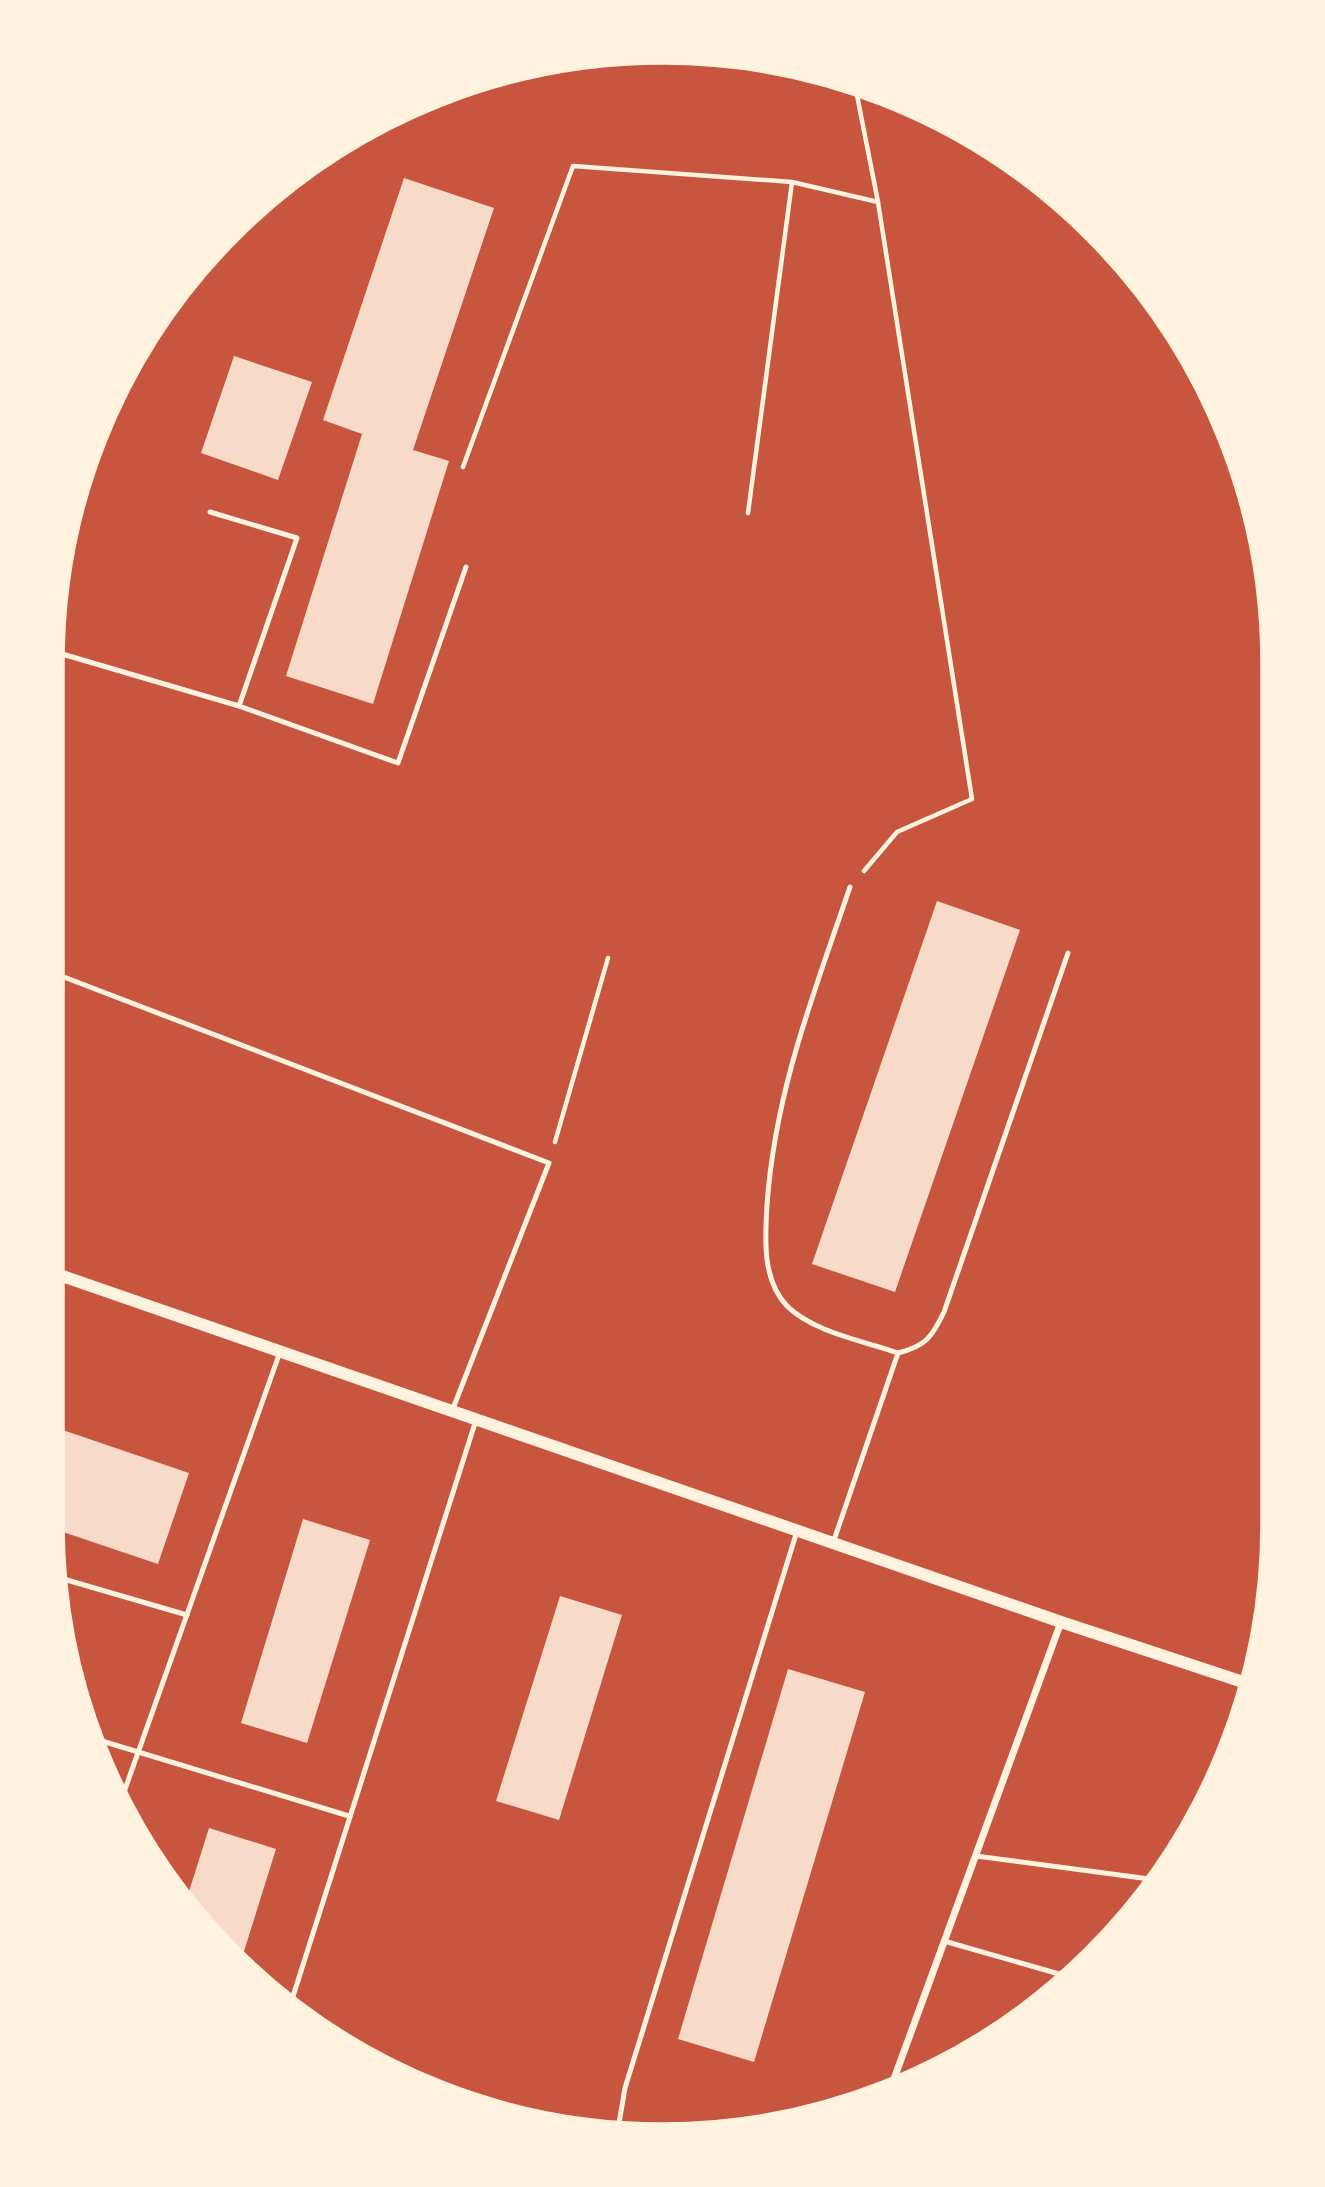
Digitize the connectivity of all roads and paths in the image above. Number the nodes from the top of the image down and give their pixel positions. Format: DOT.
graph roads {
  1 [pos="857,96"];
  2 [pos="792,182"];
  3 [pos="878,202"];
  4 [pos="463,467"];
  5 [pos="210,512"];
  6 [pos="748,513"];
  7 [pos="466,567"];
  8 [pos="63,654"];
  9 [pos="239,706"];
  10 [pos="850,887"];
  11 [pos="1068,953"];
  12 [pos="608,958"];
  13 [pos="63,977"];
  14 [pos="548,1163"];
  15 [pos="63,1276"];
  16 [pos="280,1352"];
  17 [pos="898,1353"];
  18 [pos="452,1412"];
  19 [pos="476,1420"];
  20 [pos="797,1531"];
  21 [pos="833,1543"];
  22 [pos="66,1580"];
  23 [pos="187,1615"];
  24 [pos="1061,1622"];
  25 [pos="1242,1682"];
  26 [pos="104,1741"];
  27 [pos="138,1751"];
  28 [pos="124,1789"];
  29 [pos="349,1815"];
  30 [pos="976,1856"];
  31 [pos="1146,1879"];
  32 [pos="944,1941"];
  33 [pos="1059,1974"];
  34 [pos="293,1996"];
  35 [pos="895,2077"];
  36 [pos="619,2123"];
  1 -- 3 [label="path"];
  2 -- 3 [label="path"];
  2 -- 4 [label="path"];
  2 -- 6 [label="path"];
  3 -- 10 [label="path"];
  5 -- 9 [label="lane"];
  7 -- 9 [label="lane"];
  8 -- 9 [label="lane"];
  10 -- 17 [label="lane"];
  11 -- 17 [label="lane"];
  12 -- 14 [label="path"];
  13 -- 14 [label="lane"];
  14 -- 18 [label="lane"];
  15 -- 16 [label="street"];
  16 -- 18 [label="street"];
  16 -- 23 [label="lane"];
  17 -- 21 [label="lane"];
  18 -- 19 [label="street"];
  19 -- 20 [label="street"];
  19 -- 29 [label="lane"];
  20 -- 21 [label="street"];
  20 -- 36 [label="lane"];
  21 -- 24 [label="street"];
  22 -- 23 [label="lane"];
  23 -- 27 [label="lane"];
  24 -- 25 [label="street"];
  24 -- 30 [label="street"];
  26 -- 27 [label="lane"];
  27 -- 28 [label="lane"];
  27 -- 29 [label="lane"];
  29 -- 34 [label="lane"];
  30 -- 31 [label="lane"];
  30 -- 32 [label="street"];
  32 -- 33 [label="lane"];
  32 -- 35 [label="street"];
}
